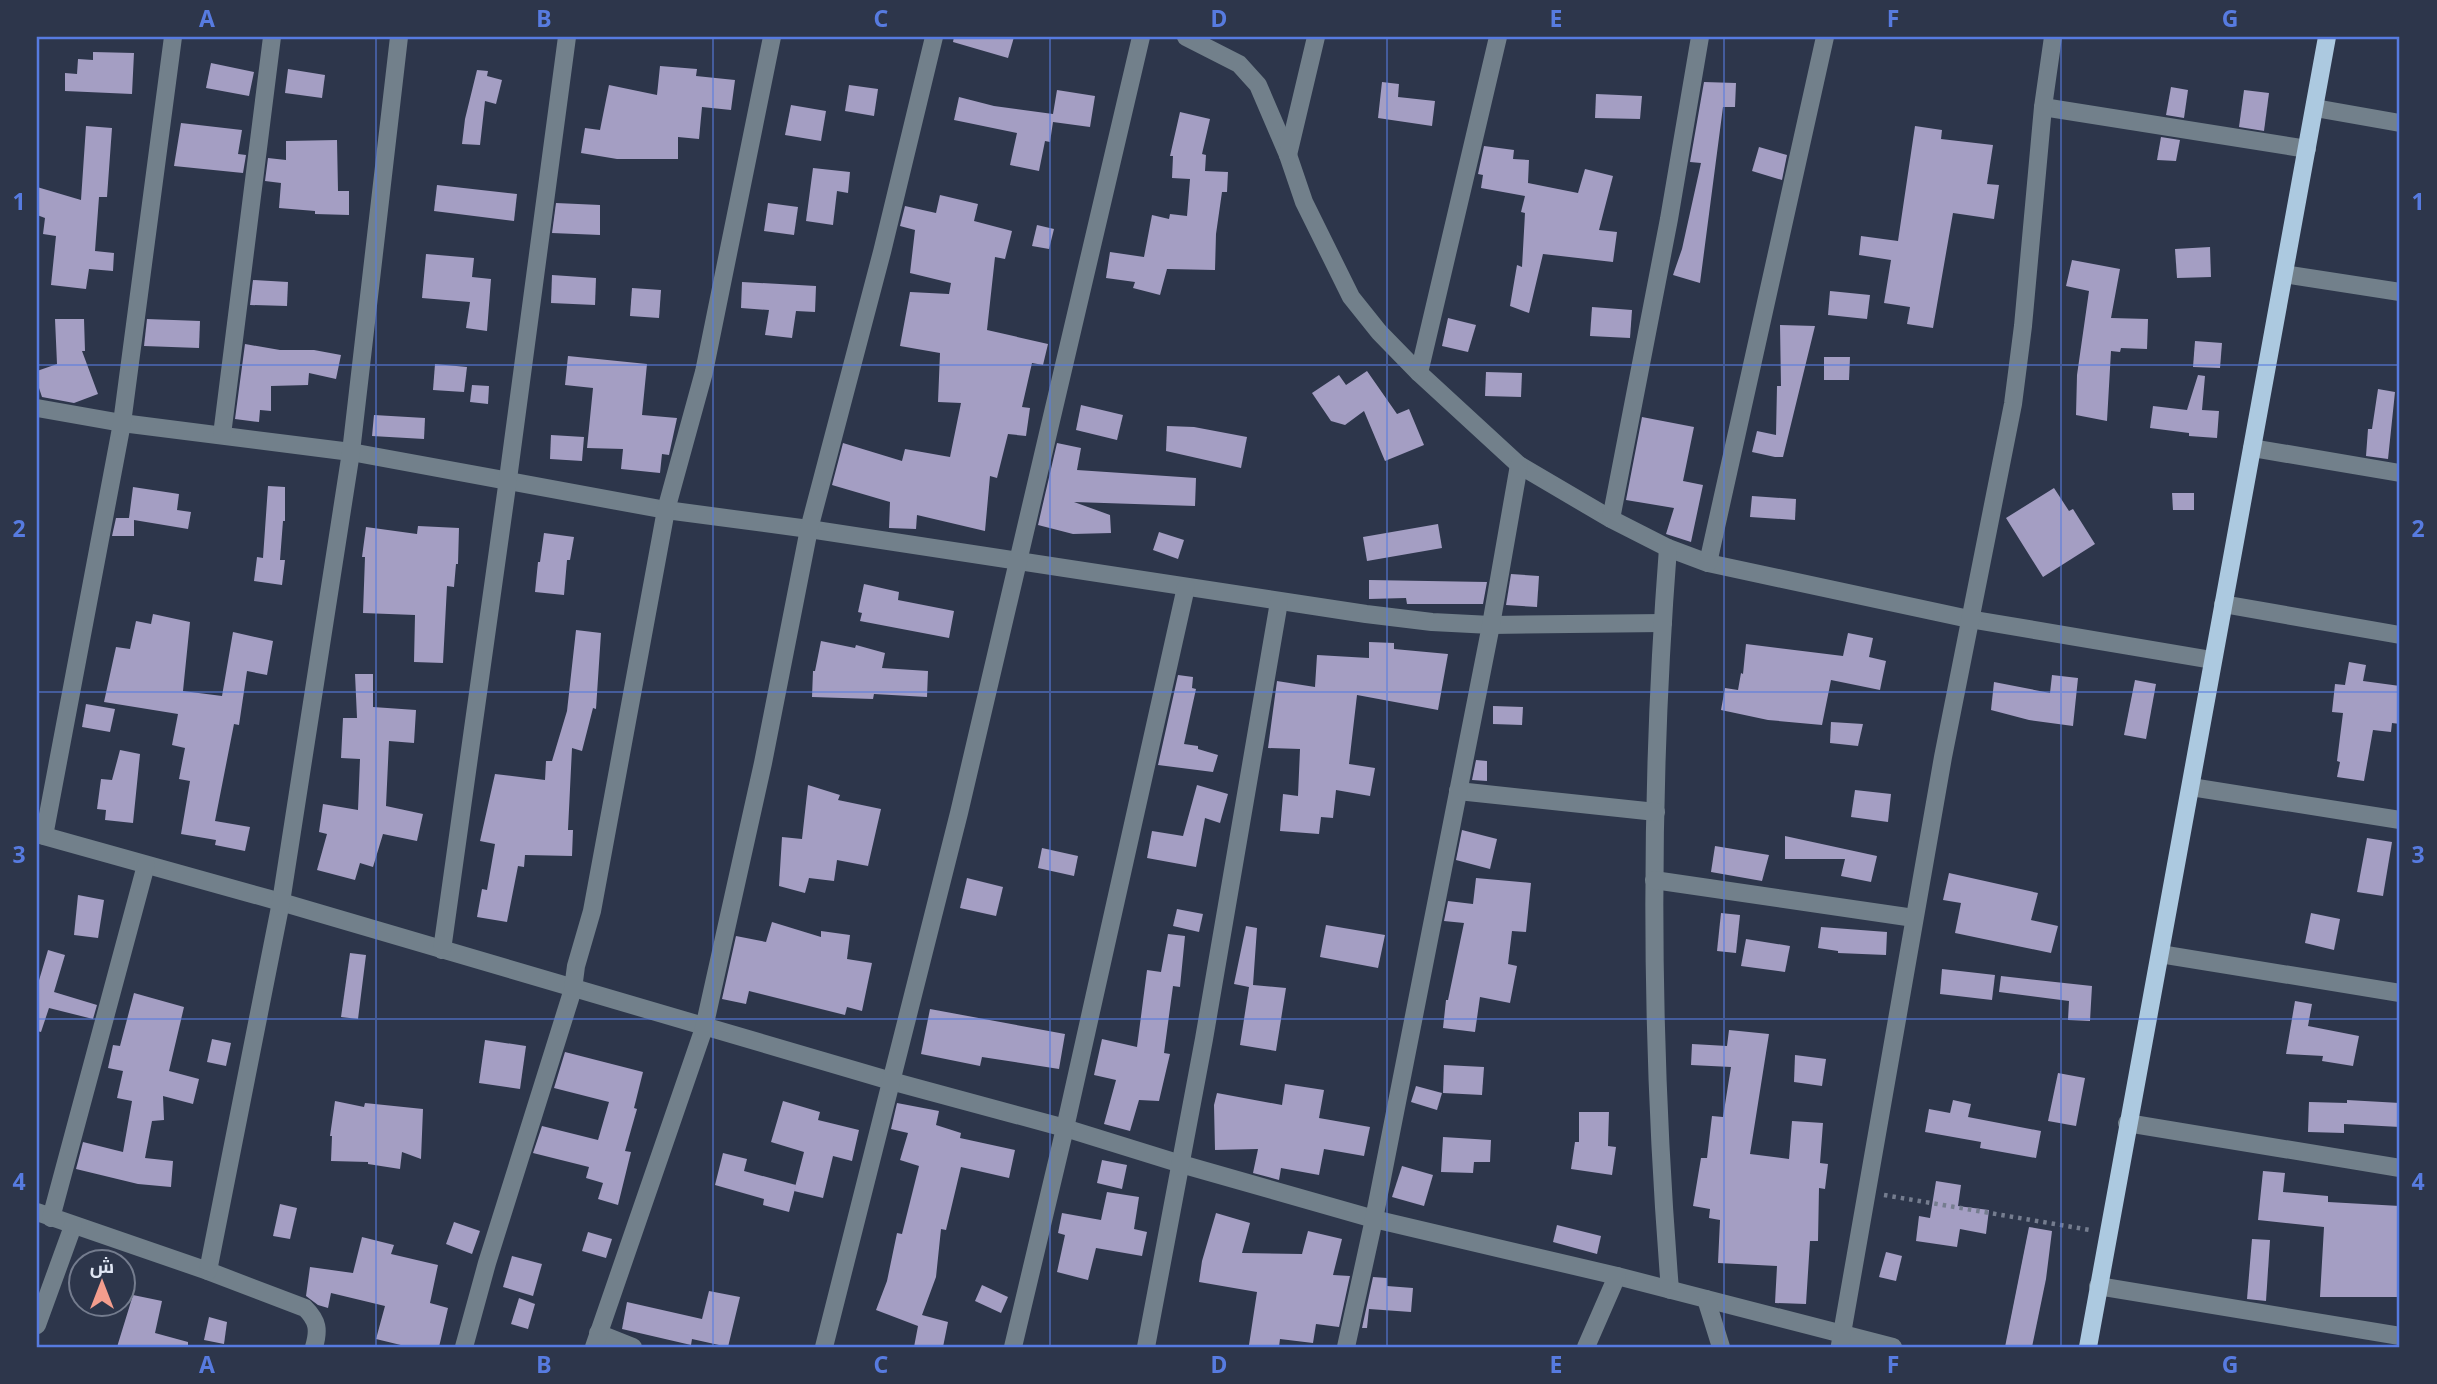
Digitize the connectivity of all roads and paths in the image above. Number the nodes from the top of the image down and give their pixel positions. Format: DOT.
graph roads {
  1 [pos="173,37"];
  2 [pos="272,37"];
  3 [pos="399,37"];
  4 [pos="567,37"];
  5 [pos="772,37"];
  6 [pos="934,37"];
  7 [pos="1141,37"];
  8 [pos="1186,37"];
  9 [pos="1316,37"];
  10 [pos="1498,37"];
  11 [pos="1700,37"];
  12 [pos="1825,37"];
  13 [pos="2053,37"];
  14 [pos="2327,37"];
  15 [pos="2043,107"];
  16 [pos="2315,108"];
  17 [pos="2400,123"];
  18 [pos="2307,149"];
  19 [pos="1288,155"];
  20 [pos="2284,274"];
  21 [pos="2400,292"];
  22 [pos="1419,373"];
  23 [pos="37,408"];
  24 [pos="122,423"];
  25 [pos="222,435"];
  26 [pos="2252,448"];
  27 [pos="351,452"];
  28 [pos="1519,465"];
  29 [pos="2400,473"];
  30 [pos="508,479"];
  31 [pos="666,510"];
  32 [pos="1611,519"];
  33 [pos="809,528"];
  34 [pos="1668,548"];
  35 [pos="1020,560"];
  36 [pos="1708,563"];
  37 [pos="1186,587"];
  38 [pos="1279,602"];
  39 [pos="2223,604"];
  40 [pos="1969,619"];
  41 [pos="1663,623"];
  42 [pos="1491,625"];
  43 [pos="2400,635"];
  44 [pos="2212,660"];
  45 [pos="2190,787"];
  46 [pos="1458,791"];
  47 [pos="1656,812"];
  48 [pos="2400,820"];
  49 [pos="41,835"];
  50 [pos="146,865"];
  51 [pos="1654,880"];
  52 [pos="281,902"];
  53 [pos="1914,918"];
  54 [pos="442,950"];
  55 [pos="2160,954"];
  56 [pos="573,989"];
  57 [pos="2400,993"];
  58 [pos="704,1028"];
  59 [pos="891,1081"];
  60 [pos="2127,1124"];
  61 [pos="1065,1128"];
  62 [pos="1181,1164"];
  63 [pos="2400,1168"];
  64 [pos="1866,1192"];
  65 [pos="44,1215"];
  66 [pos="1374,1219"];
  67 [pos="73,1226"];
  68 [pos="2108,1233"];
  69 [pos="208,1271"];
  70 [pos="1616,1276"];
  71 [pos="2098,1286"];
  72 [pos="1670,1290"];
  73 [pos="1706,1299"];
  74 [pos="37,1325"];
  75 [pos="2400,1336"];
  76 [pos="596,1340"];
  77 [pos="1841,1341"];
  78 [pos="314,1347"];
  79 [pos="464,1347"];
  80 [pos="633,1347"];
  81 [pos="824,1347"];
  82 [pos="1013,1347"];
  83 [pos="1146,1347"];
  84 [pos="1346,1347"];
  85 [pos="1586,1347"];
  86 [pos="1721,1347"];
  87 [pos="1893,1347"];
  88 [pos="2088,1347"];
  1 -- 24 [label="street"];
  2 -- 25 [label="street"];
  3 -- 27 [label="street"];
  4 -- 30 [label="street"];
  5 -- 31 [label="street"];
  6 -- 33 [label="street"];
  7 -- 35 [label="street"];
  8 -- 19 [label="street"];
  9 -- 19 [label="street"];
  10 -- 22 [label="street"];
  11 -- 32 [label="street"];
  12 -- 36 [label="street"];
  13 -- 15 [label="street"];
  14 -- 16 [label="main road"];
  15 -- 18 [label="street"];
  15 -- 40 [label="street"];
  16 -- 17 [label="street"];
  16 -- 18 [label="main road"];
  18 -- 20 [label="main road"];
  19 -- 22 [label="street"];
  20 -- 21 [label="street"];
  20 -- 26 [label="main road"];
  22 -- 28 [label="street"];
  23 -- 24 [label="street"];
  24 -- 25 [label="street"];
  24 -- 49 [label="street"];
  25 -- 27 [label="street"];
  26 -- 29 [label="street"];
  26 -- 39 [label="main road"];
  27 -- 30 [label="street"];
  27 -- 52 [label="street"];
  28 -- 32 [label="street"];
  28 -- 42 [label="street"];
  30 -- 31 [label="street"];
  30 -- 54 [label="street"];
  31 -- 33 [label="street"];
  31 -- 56 [label="street"];
  32 -- 34 [label="street"];
  33 -- 35 [label="street"];
  33 -- 58 [label="street"];
  34 -- 36 [label="street"];
  34 -- 41 [label="street"];
  35 -- 37 [label="street"];
  35 -- 59 [label="street"];
  36 -- 40 [label="street"];
  37 -- 38 [label="street"];
  37 -- 61 [label="street"];
  38 -- 42 [label="street"];
  38 -- 62 [label="street"];
  39 -- 43 [label="street"];
  39 -- 44 [label="main road"];
  40 -- 44 [label="street"];
  40 -- 53 [label="street"];
  41 -- 42 [label="street"];
  41 -- 47 [label="street"];
  42 -- 46 [label="street"];
  44 -- 45 [label="main road"];
  45 -- 48 [label="street"];
  45 -- 55 [label="main road"];
  46 -- 47 [label="street"];
  46 -- 66 [label="street"];
  47 -- 51 [label="street"];
  49 -- 50 [label="street"];
  50 -- 52 [label="street"];
  50 -- 65 [label="street"];
  51 -- 53 [label="street"];
  51 -- 72 [label="street"];
  52 -- 54 [label="street"];
  52 -- 69 [label="street"];
  53 -- 64 [label="street"];
  54 -- 56 [label="street"];
  55 -- 57 [label="street"];
  55 -- 60 [label="main road"];
  56 -- 58 [label="street"];
  56 -- 79 [label="street"];
  58 -- 59 [label="street"];
  58 -- 76 [label="street"];
  59 -- 61 [label="street"];
  59 -- 81 [label="street"];
  60 -- 63 [label="street"];
  60 -- 68 [label="main road"];
  61 -- 62 [label="street"];
  61 -- 82 [label="street"];
  62 -- 66 [label="street"];
  62 -- 83 [label="street"];
  64 -- 68 [label="path"];
  64 -- 77 [label="street"];
  65 -- 67 [label="street"];
  66 -- 70 [label="street"];
  66 -- 84 [label="street"];
  67 -- 69 [label="street"];
  67 -- 74 [label="street"];
  68 -- 71 [label="main road"];
  69 -- 78 [label="street"];
  70 -- 72 [label="street"];
  70 -- 85 [label="street"];
  71 -- 75 [label="street"];
  71 -- 88 [label="main road"];
  72 -- 73 [label="street"];
  73 -- 77 [label="street"];
  73 -- 86 [label="street"];
  76 -- 80 [label="street"];
  77 -- 87 [label="street"];
}
